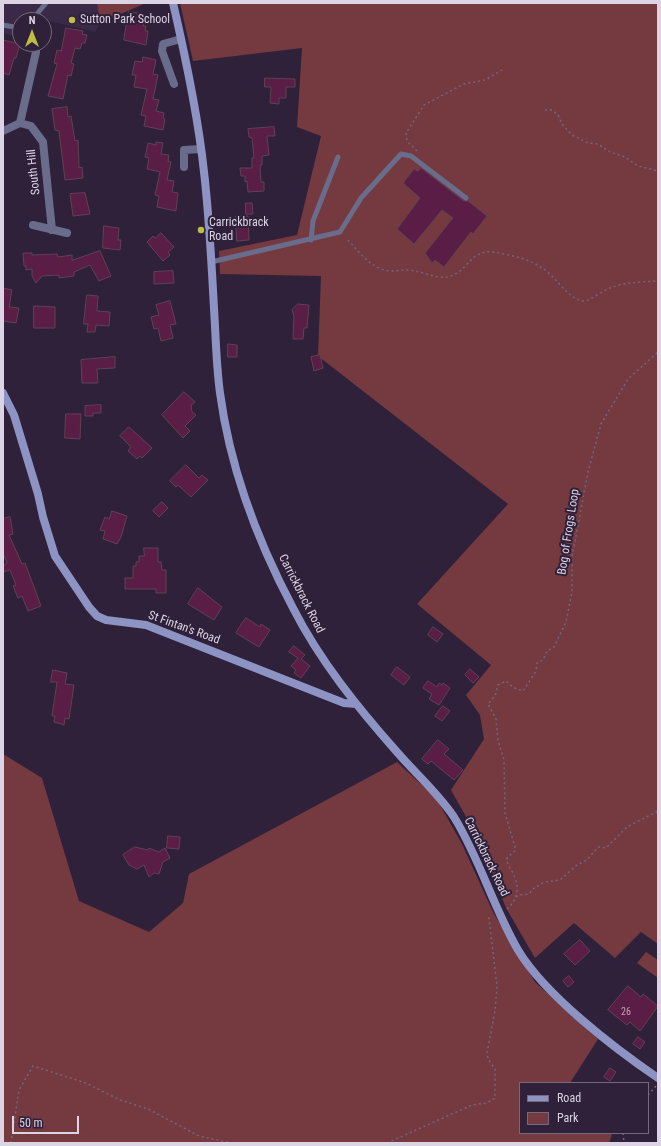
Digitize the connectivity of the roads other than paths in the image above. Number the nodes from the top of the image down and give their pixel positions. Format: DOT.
graph roads {
  1 [pos="46,3"];
  2 [pos="173,3"];
  3 [pos="39,12"];
  4 [pos="180,38"];
  5 [pos="36,52"];
  6 [pos="174,84"];
  7 [pos="20,123"];
  8 [pos="3,131"];
  9 [pos="201,149"];
  10 [pos="338,157"];
  11 [pos="184,167"];
  12 [pos="466,198"];
  13 [pos="33,225"];
  14 [pos="52,230"];
  15 [pos="66,233"];
  16 [pos="311,240"];
  17 [pos="211,262"];
  18 [pos="3,393"];
  19 [pos="356,704"];
  20 [pos="658,1078"];
  1 -- 3 [label="lane"];
  2 -- 4 [label="main road, Carrickbrack Road"];
  4 -- 6 [label="street"];
  4 -- 9 [label="main road, Carrickbrack Road"];
  5 -- 7 [label="street"];
  7 -- 8 [label="street"];
  7 -- 14 [label="street, South Hill"];
  9 -- 11 [label="street"];
  9 -- 17 [label="main road, Carrickbrack Road"];
  10 -- 16 [label="lane"];
  12 -- 16 [label="lane"];
  13 -- 14 [label="street"];
  14 -- 15 [label="street"];
  16 -- 17 [label="lane"];
  17 -- 19 [label="main road, Carrickbrack Road"];
  18 -- 19 [label="main road, St Fintan's Road"];
  19 -- 20 [label="main road, Carrickbrack Road"];
}
